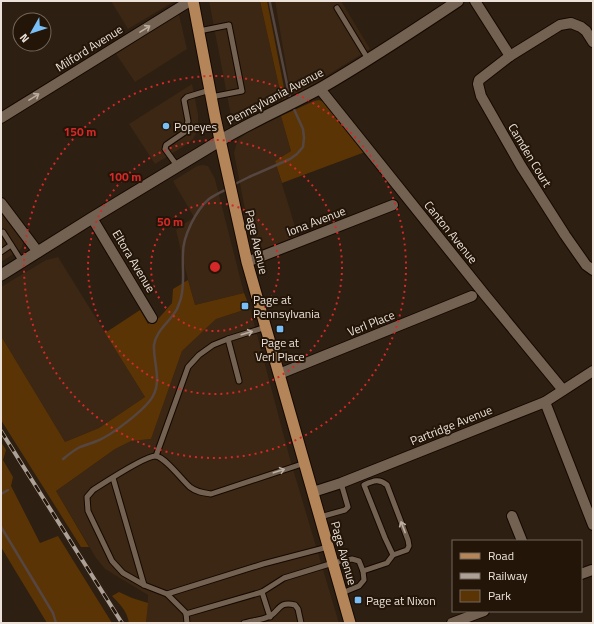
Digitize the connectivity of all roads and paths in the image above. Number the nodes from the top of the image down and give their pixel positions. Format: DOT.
graph roads {
  1 [pos="190,1"];
  2 [pos="193,1"];
  3 [pos="458,1"];
  4 [pos="475,1"];
  5 [pos="337,8"];
  6 [pos="199,31"];
  7 [pos="593,42"];
  8 [pos="510,56"];
  9 [pos="369,60"];
  10 [pos="320,88"];
  11 [pos="211,93"];
  12 [pos="1,118"];
  13 [pos="221,140"];
  14 [pos="178,167"];
  15 [pos="1,203"];
  16 [pos="393,205"];
  17 [pos="92,218"];
  18 [pos="1,233"];
  19 [pos="11,245"];
  20 [pos="1,251"];
  21 [pos="38,252"];
  22 [pos="22,262"];
  23 [pos="247,262"];
  24 [pos="593,270"];
  25 [pos="1,275"];
  26 [pos="472,296"];
  27 [pos="152,318"];
  28 [pos="266,327"];
  29 [pos="228,339"];
  30 [pos="593,371"];
  31 [pos="279,374"];
  32 [pos="239,380"];
  33 [pos="563,390"];
  34 [pos="545,402"];
  35 [pos="156,456"];
  36 [pos="305,463"];
  37 [pos="360,475"];
  38 [pos="113,478"];
  39 [pos="341,483"];
  40 [pos="364,485"];
  41 [pos="313,492"];
  42 [pos="512,516"];
  43 [pos="320,517"];
  44 [pos="593,524"];
  45 [pos="522,540"];
  46 [pos="328,547"];
  47 [pos="393,555"];
  48 [pos="333,563"];
  49 [pos="592,570"];
  50 [pos="363,571"];
  51 [pos="582,574"];
  52 [pos="144,585"];
  53 [pos="262,592"];
  54 [pos="342,593"];
  55 [pos="167,594"];
  56 [pos="481,612"];
  57 [pos="186,614"];
  58 [pos="270,617"];
  59 [pos="187,623"];
  60 [pos="244,623"];
  61 [pos="301,623"];
  62 [pos="350,623"];
  63 [pos="452,623"];
  12 -- 1 [label="street, Milford Avenue, one-way"];
  2 -- 6 [label="main road, Page Avenue"];
  3 -- 9 [label="street, Pennsylvania Avenue"];
  4 -- 8 [label="street"];
  5 -- 9 [label="lane"];
  6 -- 11 [label="main road, Page Avenue"];
  6 -- 11 [label="lane"];
  7 -- 8 [label="street"];
  8 -- 24 [label="street, Camden Court"];
  9 -- 10 [label="street, Pennsylvania Avenue"];
  10 -- 13 [label="street, Pennsylvania Avenue"];
  10 -- 33 [label="street, Canton Avenue"];
  11 -- 13 [label="main road, Page Avenue"];
  11 -- 14 [label="lane"];
  13 -- 14 [label="street, Pennsylvania Avenue"];
  13 -- 23 [label="main road, Page Avenue"];
  14 -- 17 [label="street, Pennsylvania Avenue"];
  15 -- 21 [label="street"];
  16 -- 23 [label="street, Iona Avenue"];
  17 -- 21 [label="street, Pennsylvania Avenue"];
  17 -- 27 [label="street, Eltora Avenue"];
  18 -- 19 [label="lane"];
  19 -- 20 [label="lane"];
  19 -- 22 [label="lane"];
  21 -- 22 [label="street, Pennsylvania Avenue"];
  22 -- 25 [label="street, Pennsylvania Avenue"];
  23 -- 28 [label="main road, Page Avenue"];
  26 -- 31 [label="street, Verl Place"];
  29 -- 28 [label="lane, one-way"];
  28 -- 31 [label="main road, Page Avenue"];
  29 -- 32 [label="lane"];
  29 -- 35 [label="lane"];
  30 -- 33 [label="street, Partridge Avenue"];
  31 -- 36 [label="main road, Page Avenue"];
  33 -- 34 [label="street, Partridge Avenue"];
  34 -- 37 [label="street, Partridge Avenue"];
  34 -- 44 [label="street"];
  35 -- 36 [label="lane, one-way"];
  35 -- 38 [label="lane"];
  36 -- 41 [label="main road, Page Avenue"];
  37 -- 39 [label="street, Partridge Avenue"];
  37 -- 40 [label="lane"];
  38 -- 52 [label="lane"];
  38 -- 52 [label="lane"];
  39 -- 41 [label="street, Partridge Avenue"];
  39 -- 43 [label="lane"];
  40 -- 47 [label="lane"];
  47 -- 40 [label="lane, one-way"];
  41 -- 43 [label="main road, Page Avenue"];
  42 -- 45 [label="street"];
  43 -- 46 [label="main road, Page Avenue"];
  46 -- 48 [label="main road, Page Avenue"];
  46 -- 55 [label="lane"];
  47 -- 50 [label="lane"];
  48 -- 50 [label="lane"];
  48 -- 53 [label="lane"];
  48 -- 54 [label="main road, Page Avenue"];
  49 -- 51 [label="street"];
  50 -- 54 [label="lane"];
  52 -- 55 [label="lane"];
  53 -- 57 [label="lane"];
  53 -- 58 [label="lane"];
  54 -- 62 [label="main road, Page Avenue"];
  55 -- 57 [label="lane"];
  56 -- 63 [label="street"];
  57 -- 59 [label="lane"];
  58 -- 60 [label="lane"];
  58 -- 61 [label="lane"];
}
